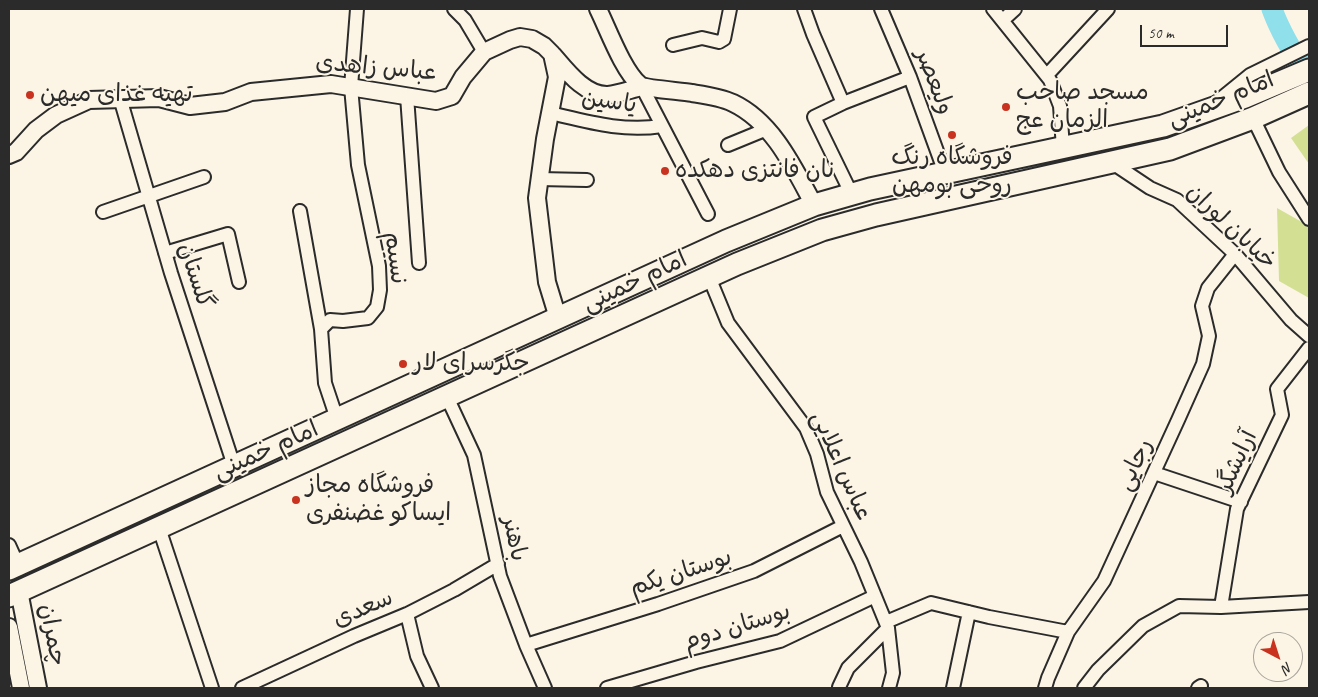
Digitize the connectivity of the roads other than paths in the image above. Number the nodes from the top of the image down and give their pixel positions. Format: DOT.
graph roads {
  1 [pos="357,9"];
  2 [pos="454,9"];
  3 [pos="598,9"];
  4 [pos="730,9"];
  5 [pos="804,9"];
  6 [pos="881,9"];
  7 [pos="993,9"];
  8 [pos="1015,9"];
  9 [pos="1108,9"];
  10 [pos="1003,20"];
  11 [pos="673,45"];
  12 [pos="1304,48"];
  13 [pos="484,52"];
  14 [pos="552,54"];
  15 [pos="1309,70"];
  16 [pos="1047,75"];
  17 [pos="910,77"];
  18 [pos="642,86"];
  19 [pos="351,87"];
  20 [pos="1309,93"];
  21 [pos="407,96"];
  22 [pos="120,98"];
  23 [pos="843,103"];
  24 [pos="1204,111"];
  25 [pos="550,113"];
  26 [pos="1253,118"];
  27 [pos="662,126"];
  28 [pos="766,130"];
  29 [pos="728,145"];
  30 [pos="1063,148"];
  31 [pos="9,155"];
  32 [pos="1111,162"];
  33 [pos="945,172"];
  34 [pos="204,177"];
  35 [pos="539,179"];
  36 [pos="587,180"];
  37 [pos="852,195"];
  38 [pos="149,197"];
  39 [pos="814,205"];
  40 [pos="300,211"];
  41 [pos="103,212"];
  42 [pos="708,214"];
  43 [pos="1309,219"];
  44 [pos="165,252"];
  45 [pos="1235,254"];
  46 [pos="419,263"];
  47 [pos="709,277"];
  48 [pos="239,282"];
  49 [pos="558,318"];
  50 [pos="321,329"];
  51 [pos="1309,336"];
  52 [pos="1309,348"];
  53 [pos="448,397"];
  54 [pos="337,419"];
  55 [pos="344,444"];
  56 [pos="234,466"];
  57 [pos="1154,473"];
  58 [pos="1241,502"];
  59 [pos="843,526"];
  60 [pos="159,528"];
  61 [pos="9,545"];
  62 [pos="498,564"];
  63 [pos="13,567"];
  64 [pos="14,593"];
  65 [pos="875,596"];
  66 [pos="1309,602"];
  67 [pos="1222,607"];
  68 [pos="969,612"];
  69 [pos="407,614"];
  70 [pos="887,625"];
  71 [pos="9,627"];
  72 [pos="1068,632"];
  73 [pos="526,645"];
  74 [pos="839,686"];
  75 [pos="21,688"];
  76 [pos="38,688"];
  77 [pos="212,688"];
  78 [pos="242,688"];
  79 [pos="432,688"];
  80 [pos="545,688"];
  81 [pos="607,688"];
  82 [pos="889,688"];
  83 [pos="953,688"];
  84 [pos="1045,688"];
  85 [pos="1084,688"];
  1 -- 19 [label="street, نسیم"];
  2 -- 13 [label="street"];
  3 -- 18 [label="street"];
  4 -- 11 [label="street"];
  5 -- 23 [label="street"];
  6 -- 17 [label="street, ولیعصر"];
  7 -- 10 [label="street"];
  8 -- 10 [label="street"];
  9 -- 16 [label="street"];
  10 -- 16 [label="street"];
  12 -- 24 [label="street"];
  13 -- 14 [label="street, عباس زاهدی"];
  13 -- 21 [label="street, عباس زاهدی"];
  14 -- 18 [label="street, عباس زاهدی"];
  14 -- 25 [label="street"];
  15 -- 24 [label="highway, امام خمینی"];
  16 -- 30 [label="street"];
  17 -- 23 [label="street"];
  17 -- 33 [label="street, ولیعصر"];
  18 -- 27 [label="street"];
  18 -- 28 [label="street"];
  19 -- 21 [label="street, عباس زاهدی"];
  19 -- 22 [label="street, عباس زاهدی"];
  19 -- 50 [label="street, نسیم"];
  20 -- 26 [label="highway, امام خمینی"];
  21 -- 46 [label="street"];
  22 -- 31 [label="street, عباس زاهدی"];
  22 -- 38 [label="street, گلستان"];
  23 -- 37 [label="street"];
  24 -- 30 [label="highway, امام خمینی"];
  25 -- 27 [label="street, یاسین"];
  25 -- 35 [label="street"];
  26 -- 32 [label="highway, امام خمینی"];
  26 -- 43 [label="street"];
  27 -- 42 [label="street"];
  28 -- 29 [label="street"];
  28 -- 39 [label="street"];
  30 -- 33 [label="highway, امام خمینی"];
  32 -- 45 [label="street, خیابان لوران"];
  32 -- 47 [label="highway, امام خمینی"];
  33 -- 37 [label="highway, امام خمینی"];
  34 -- 38 [label="street"];
  35 -- 36 [label="street"];
  35 -- 49 [label="street"];
  37 -- 39 [label="highway, امام خمینی"];
  38 -- 41 [label="street"];
  38 -- 44 [label="street, گلستان"];
  39 -- 49 [label="highway, امام خمینی"];
  40 -- 50 [label="street"];
  44 -- 48 [label="street"];
  44 -- 56 [label="street, گلستان"];
  45 -- 51 [label="street, خیابان لوران"];
  45 -- 57 [label="street, رجایی"];
  47 -- 53 [label="highway, امام خمینی"];
  47 -- 59 [label="street, عباس اعلایی"];
  49 -- 54 [label="highway, امام خمینی"];
  50 -- 54 [label="street"];
  52 -- 58 [label="street, آرایشگر"];
  53 -- 55 [label="highway, امام خمینی"];
  53 -- 62 [label="street, باهنر"];
  54 -- 55 [label="highway"];
  54 -- 56 [label="highway, امام خمینی"];
  55 -- 60 [label="highway, امام خمینی"];
  56 -- 63 [label="highway, امام خمینی"];
  57 -- 58 [label="street"];
  57 -- 72 [label="street, رجایی"];
  58 -- 67 [label="street, آرایشگر"];
  59 -- 65 [label="street, عباس اعلایی"];
  59 -- 73 [label="street, بوستان یکم"];
  60 -- 64 [label="highway, امام خمینی"];
  60 -- 77 [label="street"];
  61 -- 63 [label="street"];
  62 -- 69 [label="street, سعدی"];
  62 -- 73 [label="street, باهنر"];
  64 -- 76 [label="street, چمران"];
  65 -- 70 [label="street, عباس اعلایی"];
  65 -- 81 [label="street, بوستان دوم"];
  66 -- 67 [label="street"];
  67 -- 85 [label="street"];
  68 -- 70 [label="street"];
  68 -- 72 [label="street"];
  68 -- 83 [label="street"];
  69 -- 78 [label="street, سعدی"];
  69 -- 79 [label="street"];
  70 -- 74 [label="street"];
  70 -- 82 [label="street, عباس اعلایی"];
  71 -- 75 [label="street, چمران"];
  72 -- 84 [label="street, رجایی"];
  73 -- 80 [label="street, باهنر"];
}
